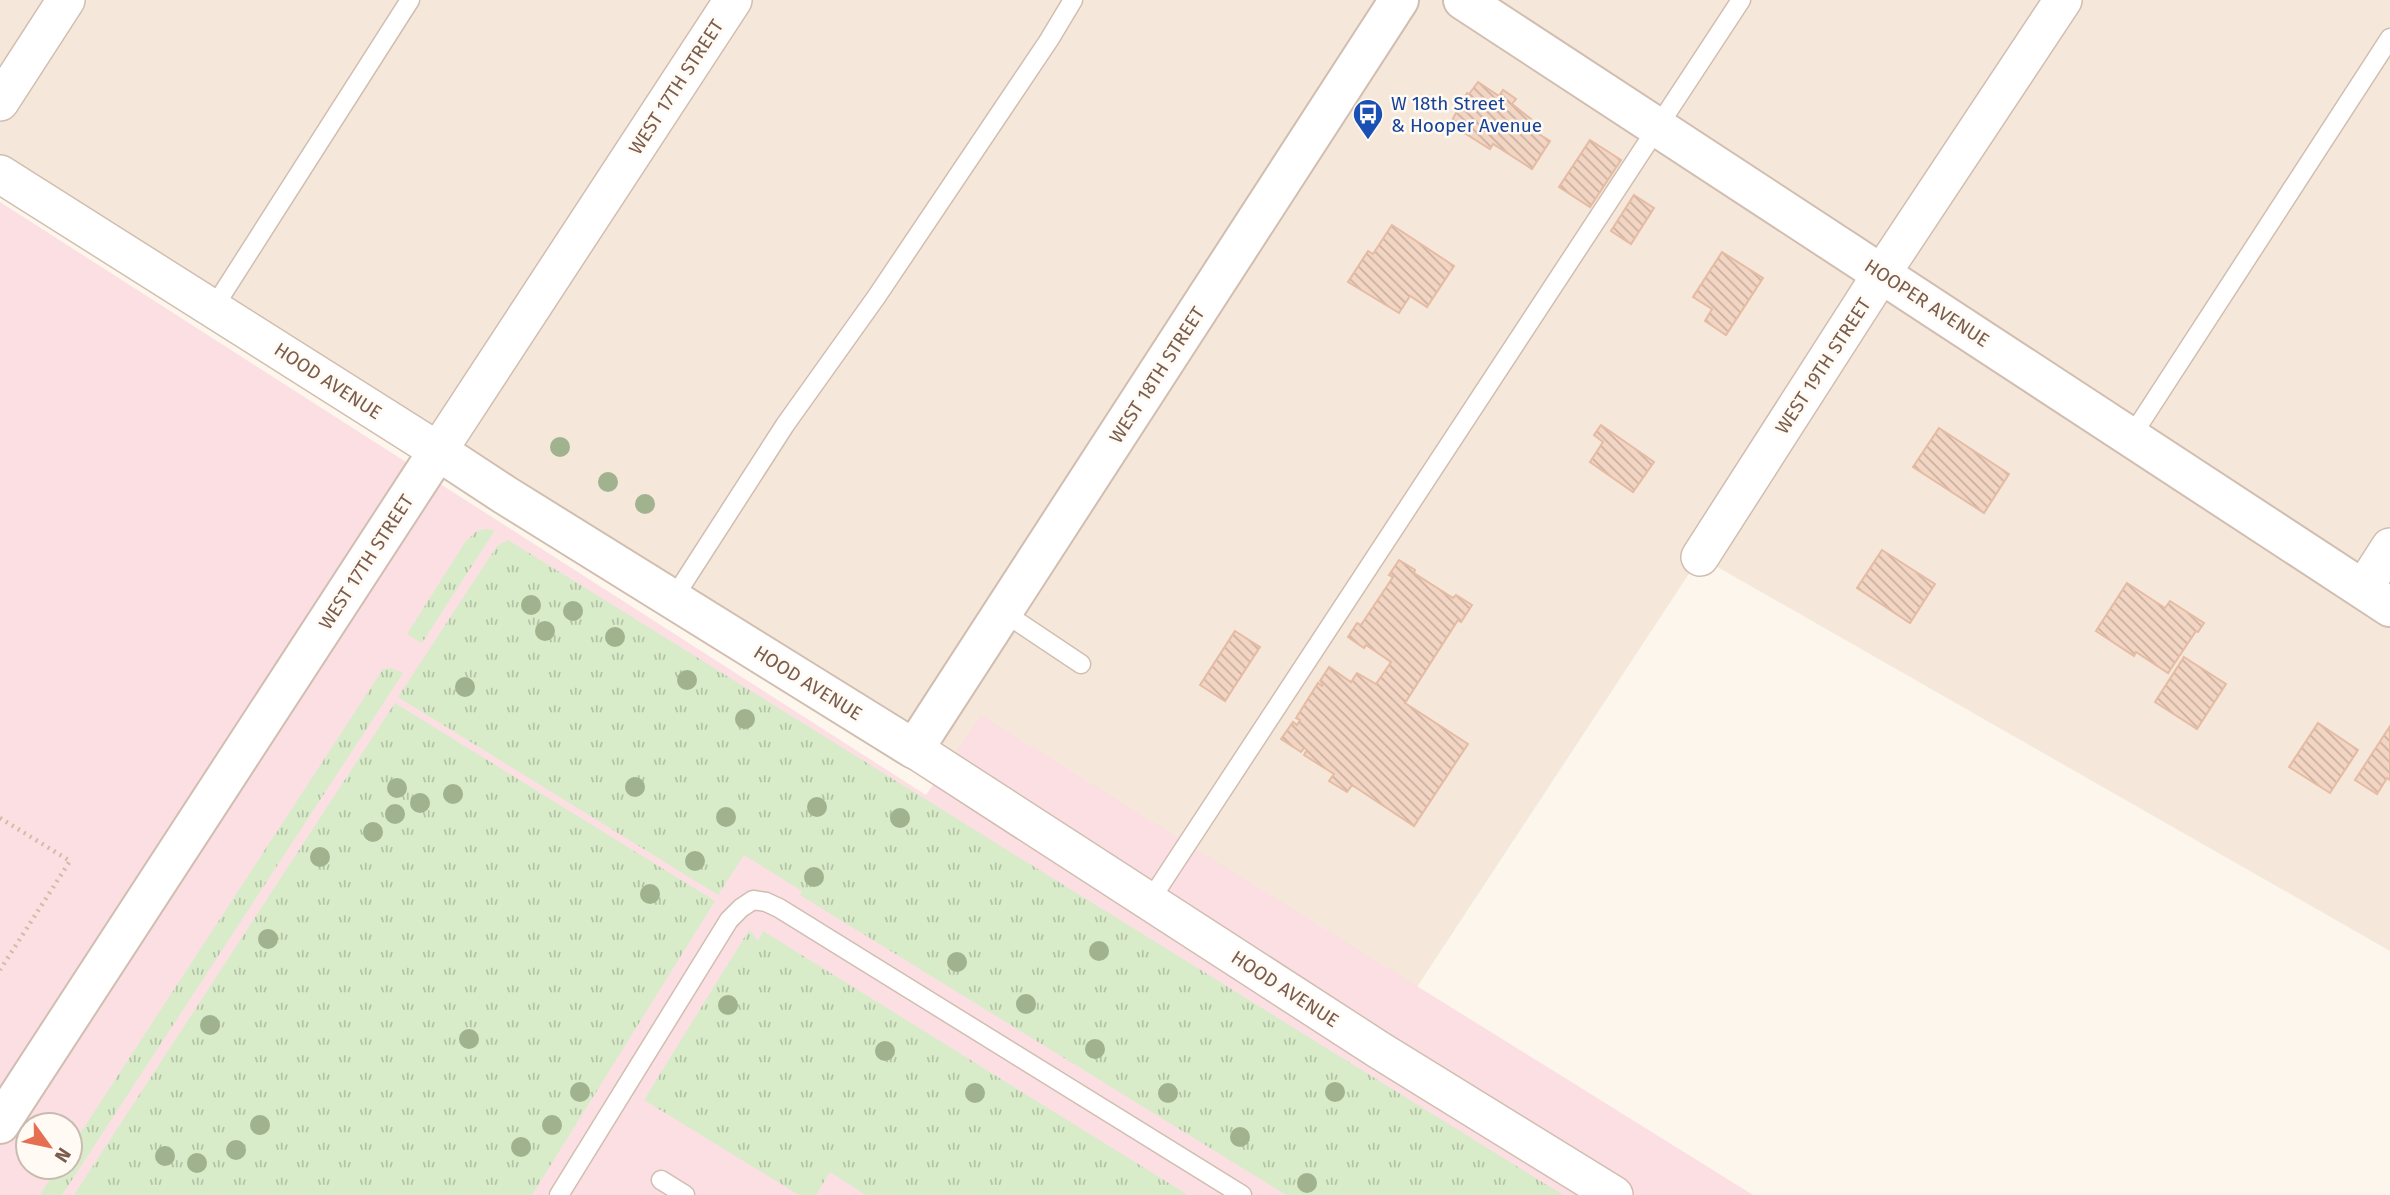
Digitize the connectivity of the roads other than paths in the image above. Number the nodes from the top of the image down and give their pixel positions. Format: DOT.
graph roads {
  1 [pos="66,0"];
  2 [pos="410,0"];
  3 [pos="733,0"];
  4 [pos="1073,0"];
  5 [pos="1399,0"];
  6 [pos="1463,0"];
  7 [pos="1741,0"];
  8 [pos="2063,0"];
  9 [pos="2390,38"];
  10 [pos="0,102"];
  11 [pos="1658,128"];
  12 [pos="0,174"];
  13 [pos="1882,273"];
  14 [pos="214,307"];
  15 [pos="2131,437"];
  16 [pos="438,451"];
  17 [pos="2390,547"];
  18 [pos="1700,557"];
  19 [pos="2377,598"];
  20 [pos="673,599"];
  21 [pos="1003,612"];
  22 [pos="1081,664"];
  23 [pos="914,749"];
  24 [pos="1149,902"];
  25 [pos="0,1125"];
  26 [pos="661,1180"];
  27 [pos="559,1195"];
  28 [pos="685,1195"];
  29 [pos="1242,1195"];
  30 [pos="1614,1195"];
  1 -- 10 [label="street"];
  2 -- 14 [label="lane"];
  3 -- 16 [label="street, WEST 17TH STREET"];
  4 -- 20 [label="lane"];
  5 -- 21 [label="street, WEST 18TH STREET"];
  6 -- 11 [label="street, HOOPER AVENUE"];
  7 -- 11 [label="lane"];
  8 -- 13 [label="street, WEST 19TH STREET"];
  9 -- 15 [label="lane"];
  11 -- 13 [label="street, HOOPER AVENUE"];
  11 -- 24 [label="lane"];
  12 -- 14 [label="street, HOOD AVENUE"];
  13 -- 15 [label="street, HOOPER AVENUE"];
  13 -- 18 [label="street, WEST 19TH STREET"];
  14 -- 16 [label="street, HOOD AVENUE"];
  15 -- 19 [label="street, HOOPER AVENUE"];
  16 -- 20 [label="street, HOOD AVENUE"];
  16 -- 25 [label="street, WEST 17TH STREET"];
  17 -- 19 [label="street"];
  20 -- 23 [label="street, HOOD AVENUE"];
  21 -- 22 [label="lane"];
  21 -- 23 [label="street, WEST 18TH STREET"];
  23 -- 24 [label="street, HOOD AVENUE"];
  24 -- 30 [label="street, HOOD AVENUE"];
  26 -- 28 [label="lane"];
  27 -- 29 [label="lane"];
}
